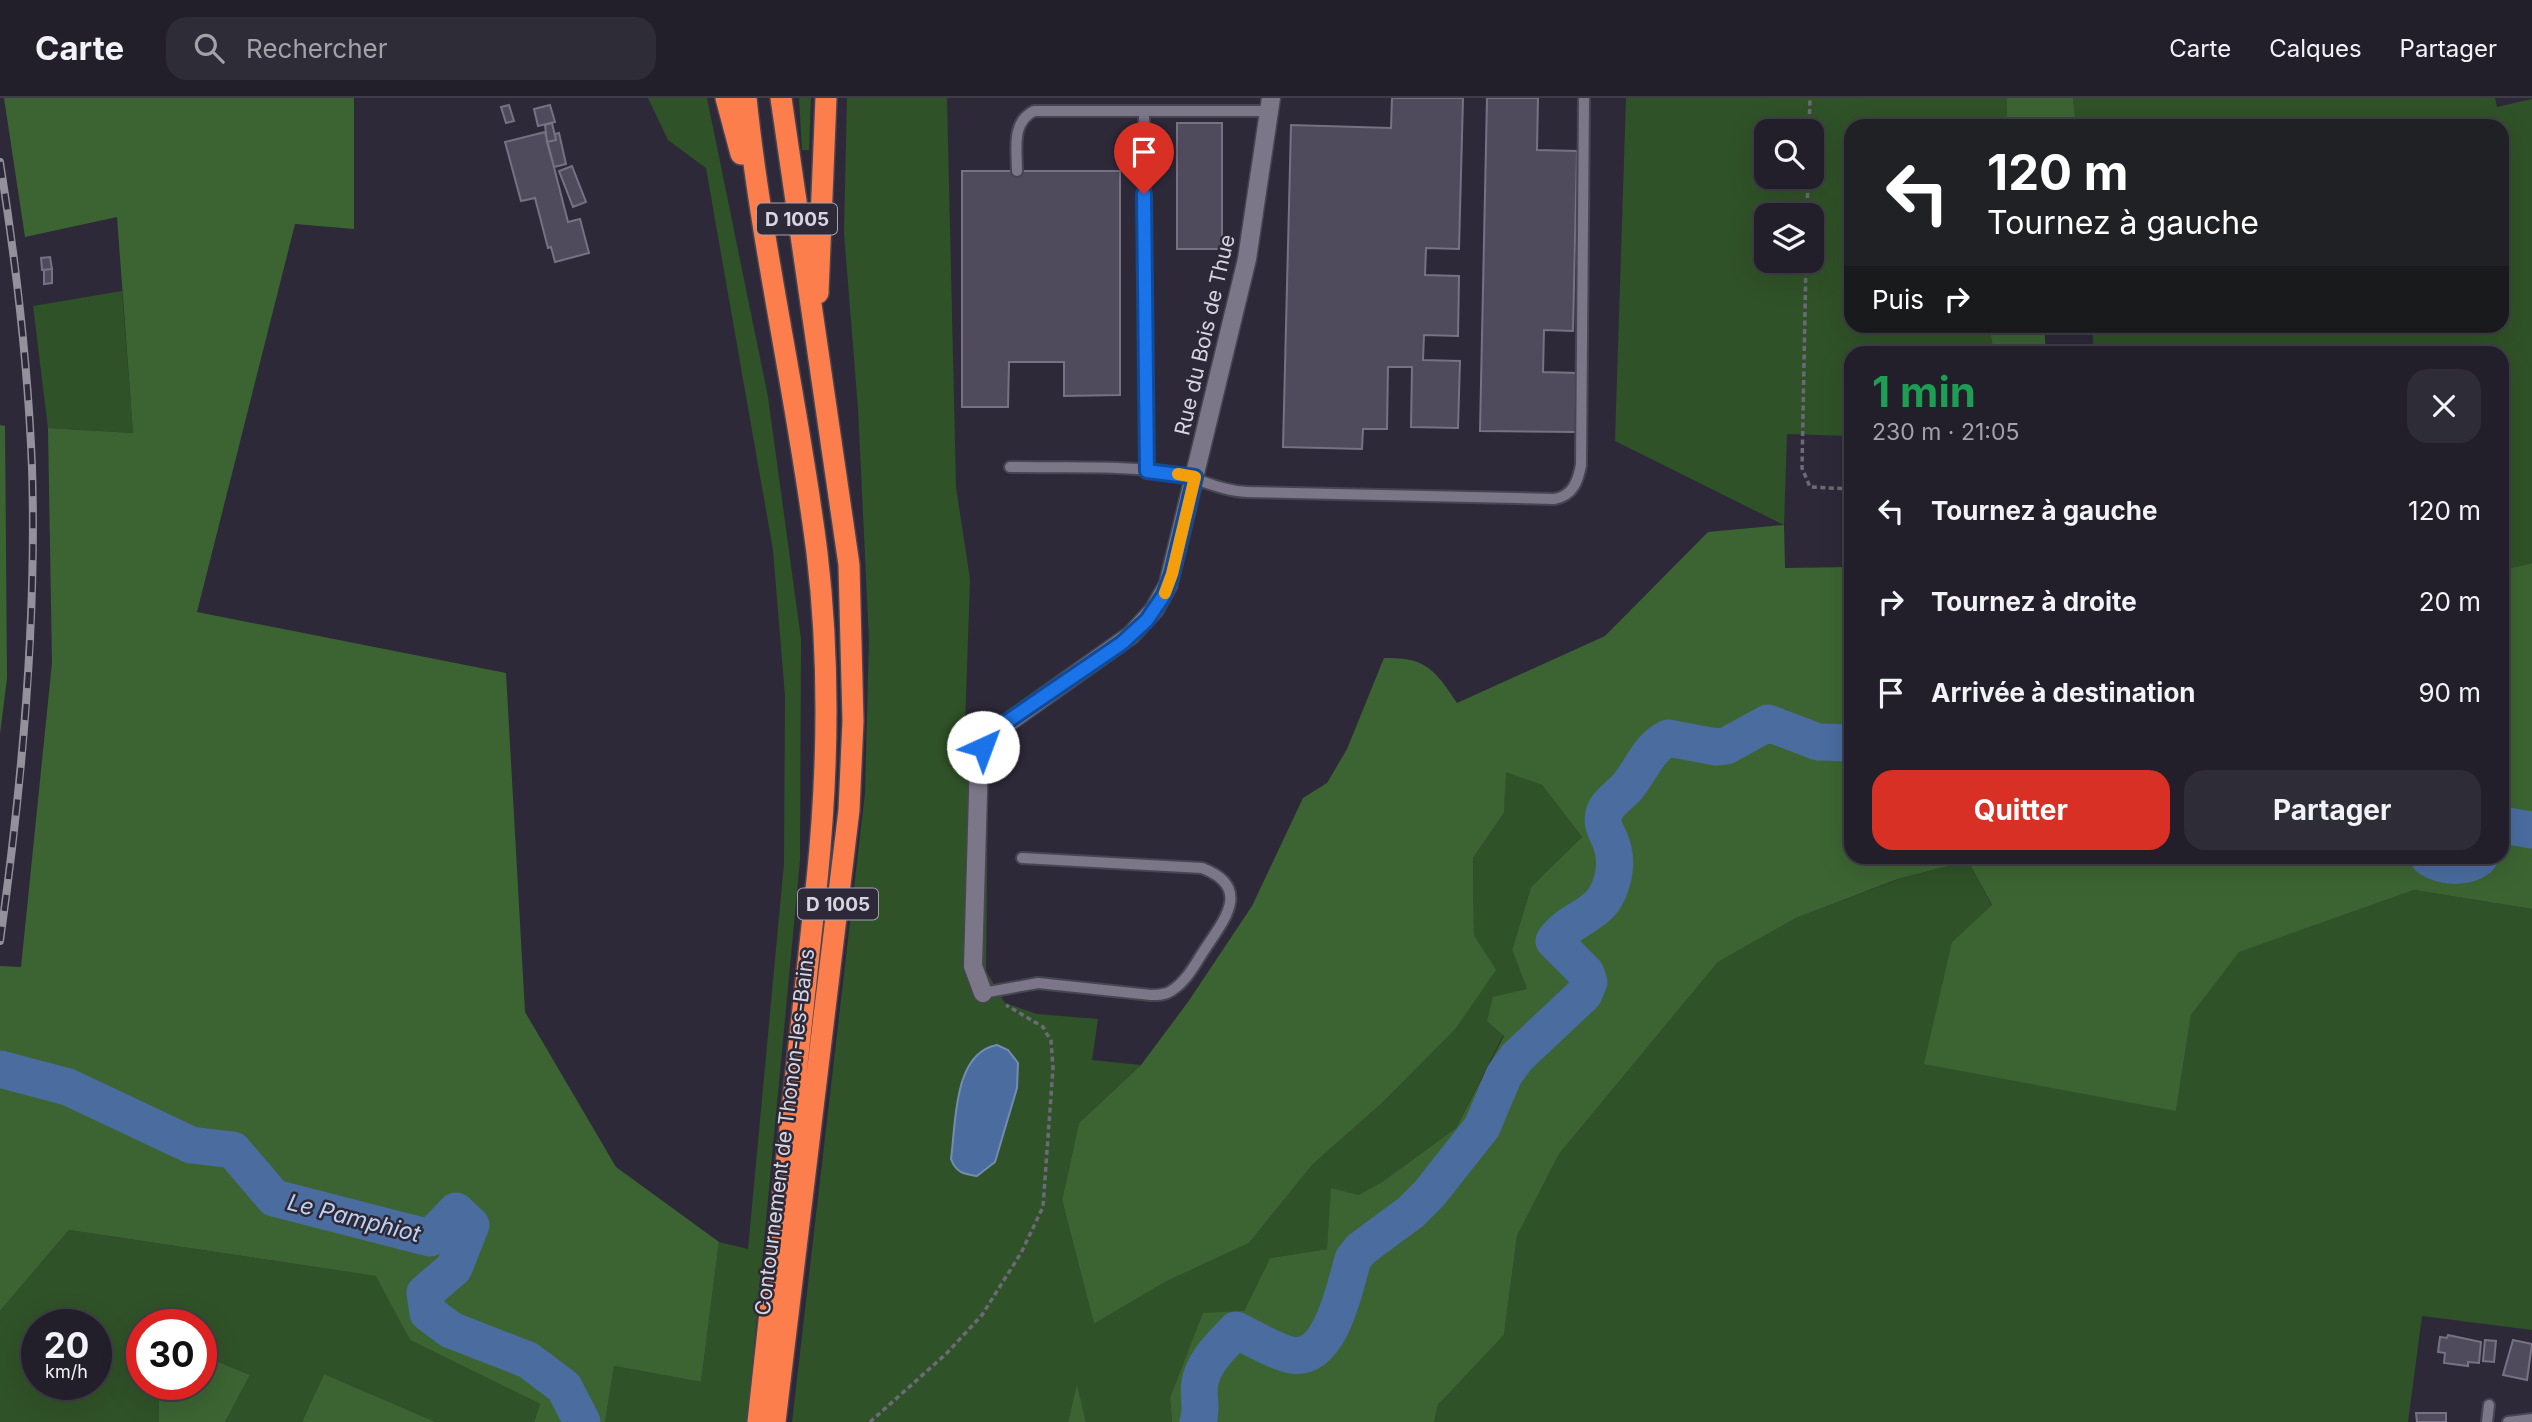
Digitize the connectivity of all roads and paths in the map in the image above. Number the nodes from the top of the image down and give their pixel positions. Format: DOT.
graph roads {
  1 [pos="726,98"];
  2 [pos="746,98"];
  3 [pos="781,98"];
  4 [pos="826,98"];
  5 [pos="1584,98"];
  6 [pos="1810,98"];
  7 [pos="1270,104"];
  8 [pos="1144,111"];
  9 [pos="1809,119"];
  10 [pos="1017,171"];
  11 [pos="769,266"];
  12 [pos="1806,273"];
  13 [pos="817,340"];
  14 [pos="1010,467"];
  15 [pos="1147,471"];
  16 [pos="1195,477"];
  17 [pos="1844,489"];
  18 [pos="1022,858"];
  19 [pos="983,993"];
  20 [pos="786,1239"];
  21 [pos="2489,1405"];
  22 [pos="2532,1419"];
  23 [pos="758,1422"];
  24 [pos="775,1422"];
  25 [pos="870,1422"];
  26 [pos="2487,1422"];
  27 [pos="2508,1422"];
  1 -- 11 [label="highway"];
  2 -- 11 [label="highway, Contournement de Thonon-les-Bains / D 1005"];
  3 -- 13 [label="highway, Contournement de Thonon-les-Bains / D 1005"];
  4 -- 13 [label="highway"];
  5 -- 16 [label="lane"];
  6 -- 9 [label="path"];
  7 -- 8 [label="lane"];
  7 -- 16 [label="street, Rue du Bois de Thue"];
  8 -- 10 [label="lane"];
  8 -- 15 [label="lane"];
  11 -- 20 [label="highway, Contournement de Thonon-les-Bains / D 1005"];
  12 -- 17 [label="path"];
  13 -- 20 [label="highway, Contournement de Thonon-les-Bains / D 1005"];
  14 -- 15 [label="lane"];
  15 -- 16 [label="lane"];
  16 -- 19 [label="street, Rue du Bois de Thue"];
  18 -- 19 [label="lane"];
  19 -- 25 [label="path"];
  20 -- 23 [label="highway, Contournement de Thonon-les-Bains / D 1005"];
  20 -- 24 [label="highway, Contournement de Thonon-les-Bains / D 1005"];
  21 -- 26 [label="lane"];
  22 -- 27 [label="lane"];
}
